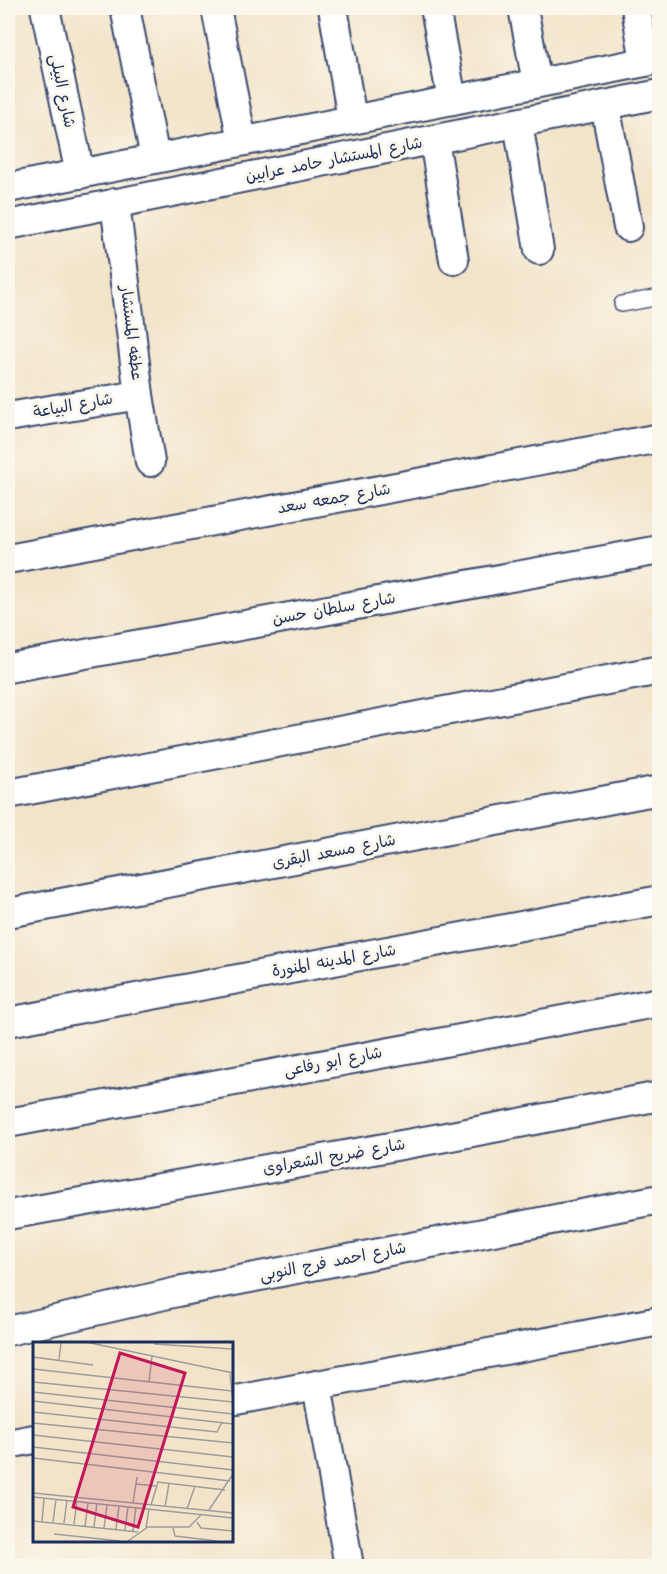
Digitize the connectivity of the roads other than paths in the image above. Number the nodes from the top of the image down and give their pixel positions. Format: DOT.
graph roads {
  1 [pos="45,8"];
  2 [pos="125,8"];
  3 [pos="216,8"];
  4 [pos="333,8"];
  5 [pos="435,8"];
  6 [pos="523,8"];
  7 [pos="636,8"];
  8 [pos="652,61"];
  9 [pos="537,83"];
  10 [pos="660,94"];
  11 [pos="452,100"];
  12 [pos="605,105"];
  13 [pos="352,119"];
  14 [pos="518,123"];
  15 [pos="434,140"];
  16 [pos="242,141"];
  17 [pos="155,158"];
  18 [pos="80,174"];
  19 [pos="8,188"];
  20 [pos="115,203"];
  21 [pos="8,225"];
  22 [pos="628,227"];
  23 [pos="538,250"];
  24 [pos="454,260"];
  25 [pos="660,297"];
  26 [pos="622,304"];
  27 [pos="139,395"];
  28 [pos="8,417"];
  29 [pos="660,438"];
  30 [pos="150,462"];
  31 [pos="660,550"];
  32 [pos="8,559"];
  33 [pos="8,668"];
  34 [pos="660,670"];
  35 [pos="660,790"];
  36 [pos="8,794"];
  37 [pos="660,900"];
  38 [pos="8,913"];
  39 [pos="660,1002"];
  40 [pos="8,1022"];
  41 [pos="660,1096"];
  42 [pos="8,1123"];
  43 [pos="660,1199"];
  44 [pos="8,1215"];
  45 [pos="660,1321"];
  46 [pos="8,1330"];
  47 [pos="317,1385"];
  48 [pos="232,1401"];
  49 [pos="33,1439"];
  50 [pos="8,1444"];
  51 [pos="349,1566"];
  1 -- 18 [label="street, شارع البيلى"];
  2 -- 17 [label="street"];
  3 -- 16 [label="street"];
  4 -- 13 [label="street"];
  5 -- 11 [label="street"];
  6 -- 9 [label="street"];
  7 -- 8 [label="street"];
  8 -- 9 [label="street"];
  9 -- 11 [label="street"];
  10 -- 12 [label="street, شارع المستشار حامد عرابين"];
  11 -- 13 [label="street"];
  12 -- 14 [label="street, شارع المستشار حامد عرابين"];
  12 -- 22 [label="street"];
  13 -- 16 [label="street"];
  14 -- 15 [label="street, شارع المستشار حامد عرابين"];
  14 -- 23 [label="street"];
  15 -- 20 [label="street, شارع المستشار حامد عرابين"];
  15 -- 24 [label="street"];
  16 -- 17 [label="street"];
  17 -- 18 [label="street"];
  18 -- 19 [label="street"];
  20 -- 21 [label="street, شارع المستشار حامد عرابين"];
  20 -- 27 [label="street, عطفه المستشار"];
  25 -- 26 [label="lane"];
  27 -- 28 [label="street, شارع البياعة"];
  27 -- 30 [label="street, عطفه المستشار"];
  29 -- 32 [label="street, شارع جمعه سعد"];
  31 -- 33 [label="street, شارع سلطان حسن"];
  34 -- 36 [label="street"];
  35 -- 38 [label="street, شارع مسعد البقرى"];
  37 -- 40 [label="street, شارع المدينه المنورة"];
  39 -- 42 [label="street, شارع ابو رفاعى"];
  41 -- 44 [label="street, شارع ضريح الشعراوى"];
  43 -- 46 [label="street, شارع احمد فرج النوبى"];
  45 -- 47 [label="street"];
  47 -- 48 [label="street"];
  47 -- 51 [label="street"];
  49 -- 50 [label="street"];
}
